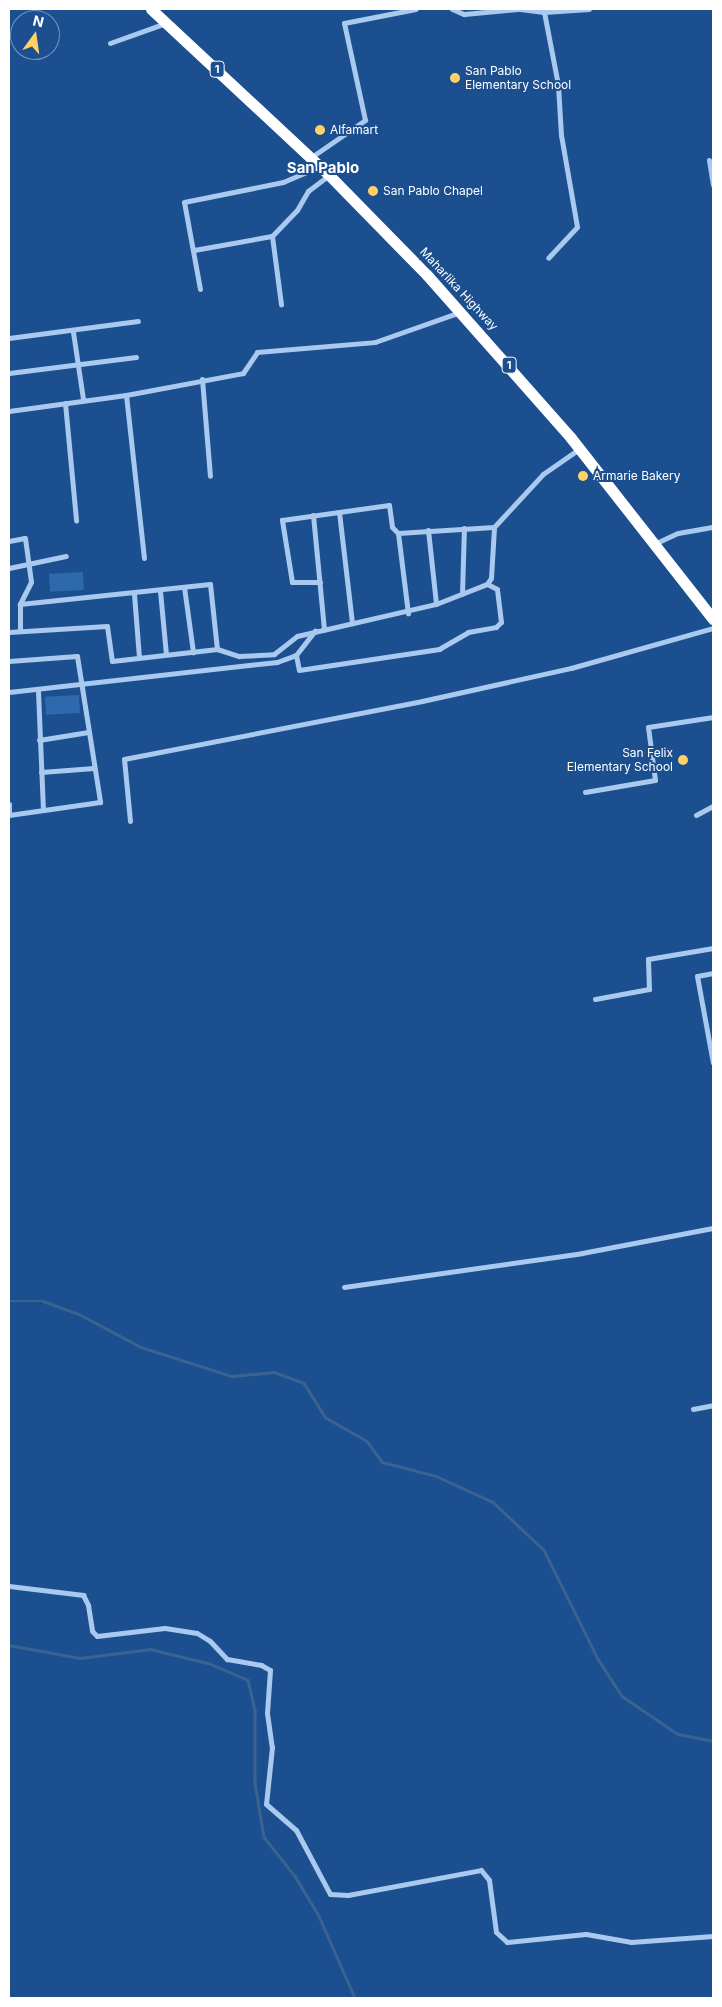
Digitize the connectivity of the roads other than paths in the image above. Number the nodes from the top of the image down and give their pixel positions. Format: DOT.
graph roads {
  1 [pos="150,9"];
  2 [pos="416,9"];
  3 [pos="452,9"];
  4 [pos="519,9"];
  5 [pos="589,9"];
  6 [pos="463,12"];
  7 [pos="544,12"];
  8 [pos="166,23"];
  9 [pos="110,43"];
  10 [pos="310,158"];
  11 [pos="709,160"];
  12 [pos="320,167"];
  13 [pos="329,175"];
  14 [pos="713,185"];
  15 [pos="272,236"];
  16 [pos="194,250"];
  17 [pos="548,258"];
  18 [pos="200,290"];
  19 [pos="281,304"];
  20 [pos="461,312"];
  21 [pos="138,321"];
  22 [pos="73,332"];
  23 [pos="9,338"];
  24 [pos="136,357"];
  25 [pos="78,364"];
  26 [pos="9,373"];
  27 [pos="202,379"];
  28 [pos="126,395"];
  29 [pos="83,400"];
  30 [pos="65,403"];
  31 [pos="9,411"];
  32 [pos="579,449"];
  33 [pos="210,476"];
  34 [pos="339,512"];
  35 [pos="313,515"];
  36 [pos="76,520"];
  37 [pos="494,527"];
  38 [pos="713,527"];
  39 [pos="464,528"];
  40 [pos="428,530"];
  41 [pos="398,532"];
  42 [pos="9,541"];
  43 [pos="654,544"];
  44 [pos="66,556"];
  45 [pos="144,558"];
  46 [pos="28,562"];
  47 [pos="9,568"];
  48 [pos="320,582"];
  49 [pos="487,584"];
  50 [pos="184,587"];
  51 [pos="160,591"];
  52 [pos="134,594"];
  53 [pos="462,594"];
  54 [pos="20,604"];
  55 [pos="436,604"];
  56 [pos="408,613"];
  57 [pos="713,619"];
  58 [pos="352,623"];
  59 [pos="713,628"];
  60 [pos="324,629"];
  61 [pos="315,630"];
  62 [pos="20,631"];
  63 [pos="9,632"];
  64 [pos="217,649"];
  65 [pos="193,652"];
  66 [pos="166,654"];
  67 [pos="296,655"];
  68 [pos="139,658"];
  69 [pos="9,661"];
  70 [pos="80,686"];
  71 [pos="38,691"];
  72 [pos="9,692"];
  73 [pos="713,718"];
  74 [pos="88,732"];
  75 [pos="39,740"];
  76 [pos="94,768"];
  77 [pos="41,772"];
  78 [pos="585,792"];
  79 [pos="9,804"];
  80 [pos="713,806"];
  81 [pos="43,808"];
  82 [pos="9,815"];
  83 [pos="696,815"];
  84 [pos="130,822"];
  85 [pos="713,948"];
  86 [pos="713,973"];
  87 [pos="596,999"];
  88 [pos="713,1063"];
  89 [pos="713,1228"];
  90 [pos="344,1287"];
  91 [pos="713,1404"];
  92 [pos="693,1409"];
  93 [pos="9,1586"];
  94 [pos="713,1936"];
  1 -- 8 [label="highway, Maharlika Highway / 1"];
  2 -- 10 [label="street"];
  3 -- 6 [label="street"];
  4 -- 6 [label="street"];
  4 -- 7 [label="street"];
  5 -- 7 [label="street"];
  7 -- 17 [label="street"];
  8 -- 9 [label="street"];
  8 -- 10 [label="highway, Maharlika Highway / 1"];
  10 -- 12 [label="highway, Maharlika Highway / 1"];
  11 -- 14 [label="street"];
  12 -- 13 [label="highway, Maharlika Highway / 1"];
  12 -- 16 [label="street"];
  13 -- 15 [label="street"];
  13 -- 20 [label="highway, Maharlika Highway / 1"];
  15 -- 16 [label="street"];
  15 -- 19 [label="street"];
  16 -- 18 [label="street"];
  20 -- 27 [label="street"];
  20 -- 32 [label="highway, Maharlika Highway / 1"];
  21 -- 22 [label="street"];
  22 -- 23 [label="street"];
  22 -- 25 [label="street"];
  24 -- 25 [label="street"];
  25 -- 26 [label="street"];
  25 -- 29 [label="street"];
  27 -- 28 [label="street"];
  27 -- 33 [label="street"];
  28 -- 29 [label="street"];
  28 -- 45 [label="street"];
  29 -- 30 [label="street"];
  30 -- 31 [label="street"];
  30 -- 36 [label="street"];
  32 -- 37 [label="street"];
  32 -- 43 [label="highway, Maharlika Highway / 1"];
  34 -- 35 [label="street"];
  34 -- 41 [label="street"];
  34 -- 58 [label="street"];
  35 -- 48 [label="street"];
  35 -- 48 [label="street"];
  37 -- 39 [label="street"];
  37 -- 49 [label="street"];
  38 -- 43 [label="street"];
  39 -- 40 [label="street"];
  39 -- 53 [label="street"];
  40 -- 41 [label="street"];
  40 -- 55 [label="street"];
  41 -- 56 [label="street"];
  42 -- 46 [label="street"];
  43 -- 57 [label="highway, Maharlika Highway / 1"];
  44 -- 46 [label="street"];
  46 -- 47 [label="street"];
  46 -- 54 [label="street"];
  48 -- 60 [label="street"];
  49 -- 53 [label="street"];
  49 -- 67 [label="street"];
  50 -- 51 [label="street"];
  50 -- 64 [label="street"];
  50 -- 65 [label="street"];
  51 -- 52 [label="street"];
  51 -- 66 [label="street"];
  52 -- 54 [label="street"];
  52 -- 68 [label="street"];
  53 -- 55 [label="street"];
  54 -- 62 [label="street"];
  55 -- 56 [label="street"];
  56 -- 58 [label="street"];
  58 -- 60 [label="street"];
  59 -- 84 [label="street"];
  60 -- 61 [label="street"];
  61 -- 64 [label="street"];
  61 -- 67 [label="street"];
  62 -- 63 [label="street"];
  62 -- 68 [label="street"];
  64 -- 65 [label="street"];
  65 -- 66 [label="street"];
  66 -- 68 [label="street"];
  67 -- 70 [label="street"];
  69 -- 70 [label="street"];
  70 -- 71 [label="street"];
  70 -- 74 [label="street"];
  71 -- 72 [label="street"];
  71 -- 75 [label="street"];
  73 -- 78 [label="street"];
  74 -- 75 [label="street"];
  74 -- 76 [label="street"];
  75 -- 77 [label="street"];
  76 -- 77 [label="street"];
  76 -- 81 [label="street"];
  77 -- 81 [label="street"];
  79 -- 82 [label="street"];
  80 -- 83 [label="street"];
  81 -- 82 [label="street"];
  85 -- 87 [label="street"];
  86 -- 88 [label="street"];
  89 -- 90 [label="street"];
  91 -- 92 [label="street"];
  93 -- 94 [label="street"];
}
